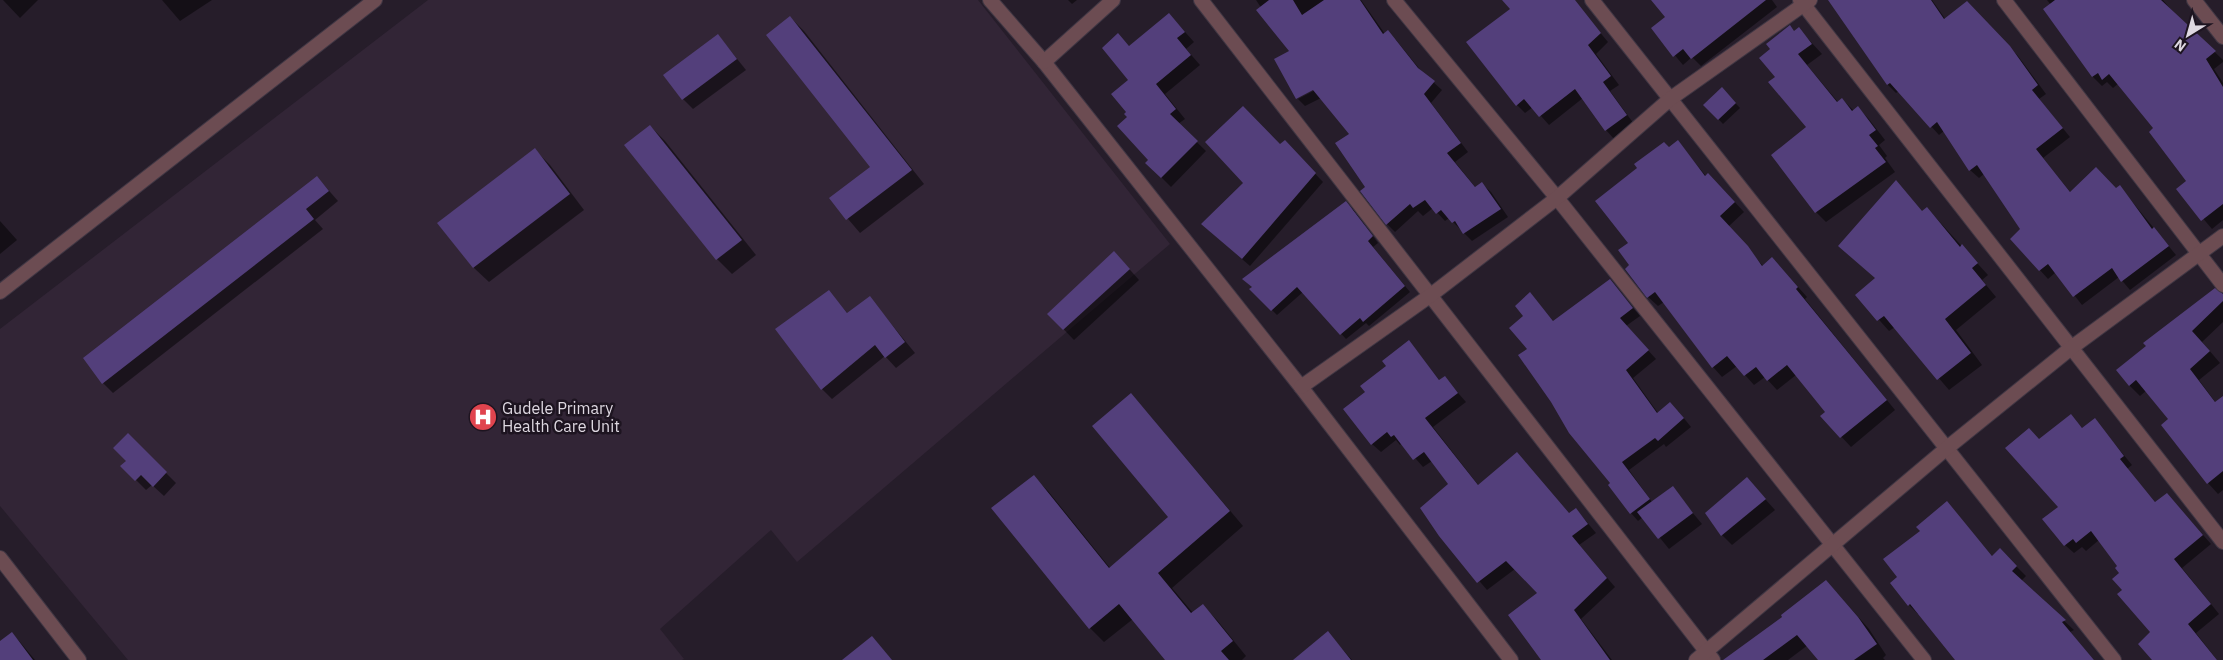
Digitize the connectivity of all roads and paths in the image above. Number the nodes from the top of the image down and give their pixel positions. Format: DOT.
graph roads {
  1 [pos="376,0"];
  2 [pos="990,0"];
  3 [pos="1112,0"];
  4 [pos="1201,0"];
  5 [pos="1394,0"];
  6 [pos="1592,0"];
  7 [pos="2004,0"];
  8 [pos="2194,0"];
  9 [pos="1805,2"];
  10 [pos="2223,37"];
  11 [pos="1044,62"];
  12 [pos="1670,99"];
  13 [pos="1557,198"];
  14 [pos="2223,236"];
  15 [pos="2199,255"];
  16 [pos="2223,285"];
  17 [pos="0,292"];
  18 [pos="1431,295"];
  19 [pos="2071,348"];
  20 [pos="1301,387"];
  21 [pos="1947,448"];
  22 [pos="2223,542"];
  23 [pos="1833,545"];
  24 [pos="0,558"];
  25 [pos="1705,657"];
  26 [pos="79,660"];
  27 [pos="1511,660"];
  28 [pos="1924,660"];
  29 [pos="2114,660"];
  1 -- 17 [label="street"];
  2 -- 11 [label="street"];
  3 -- 11 [label="street"];
  4 -- 18 [label="street"];
  5 -- 13 [label="street"];
  6 -- 12 [label="street"];
  7 -- 15 [label="street"];
  8 -- 10 [label="street"];
  9 -- 12 [label="street"];
  9 -- 19 [label="street"];
  11 -- 20 [label="street"];
  12 -- 13 [label="street"];
  12 -- 21 [label="street"];
  13 -- 18 [label="street"];
  13 -- 23 [label="street"];
  14 -- 15 [label="street"];
  15 -- 16 [label="street"];
  15 -- 19 [label="street"];
  18 -- 20 [label="street"];
  18 -- 25 [label="street"];
  19 -- 21 [label="street"];
  19 -- 22 [label="street"];
  20 -- 27 [label="street"];
  21 -- 23 [label="street"];
  21 -- 29 [label="street"];
  23 -- 25 [label="street"];
  23 -- 28 [label="street"];
  24 -- 26 [label="street"];
}
